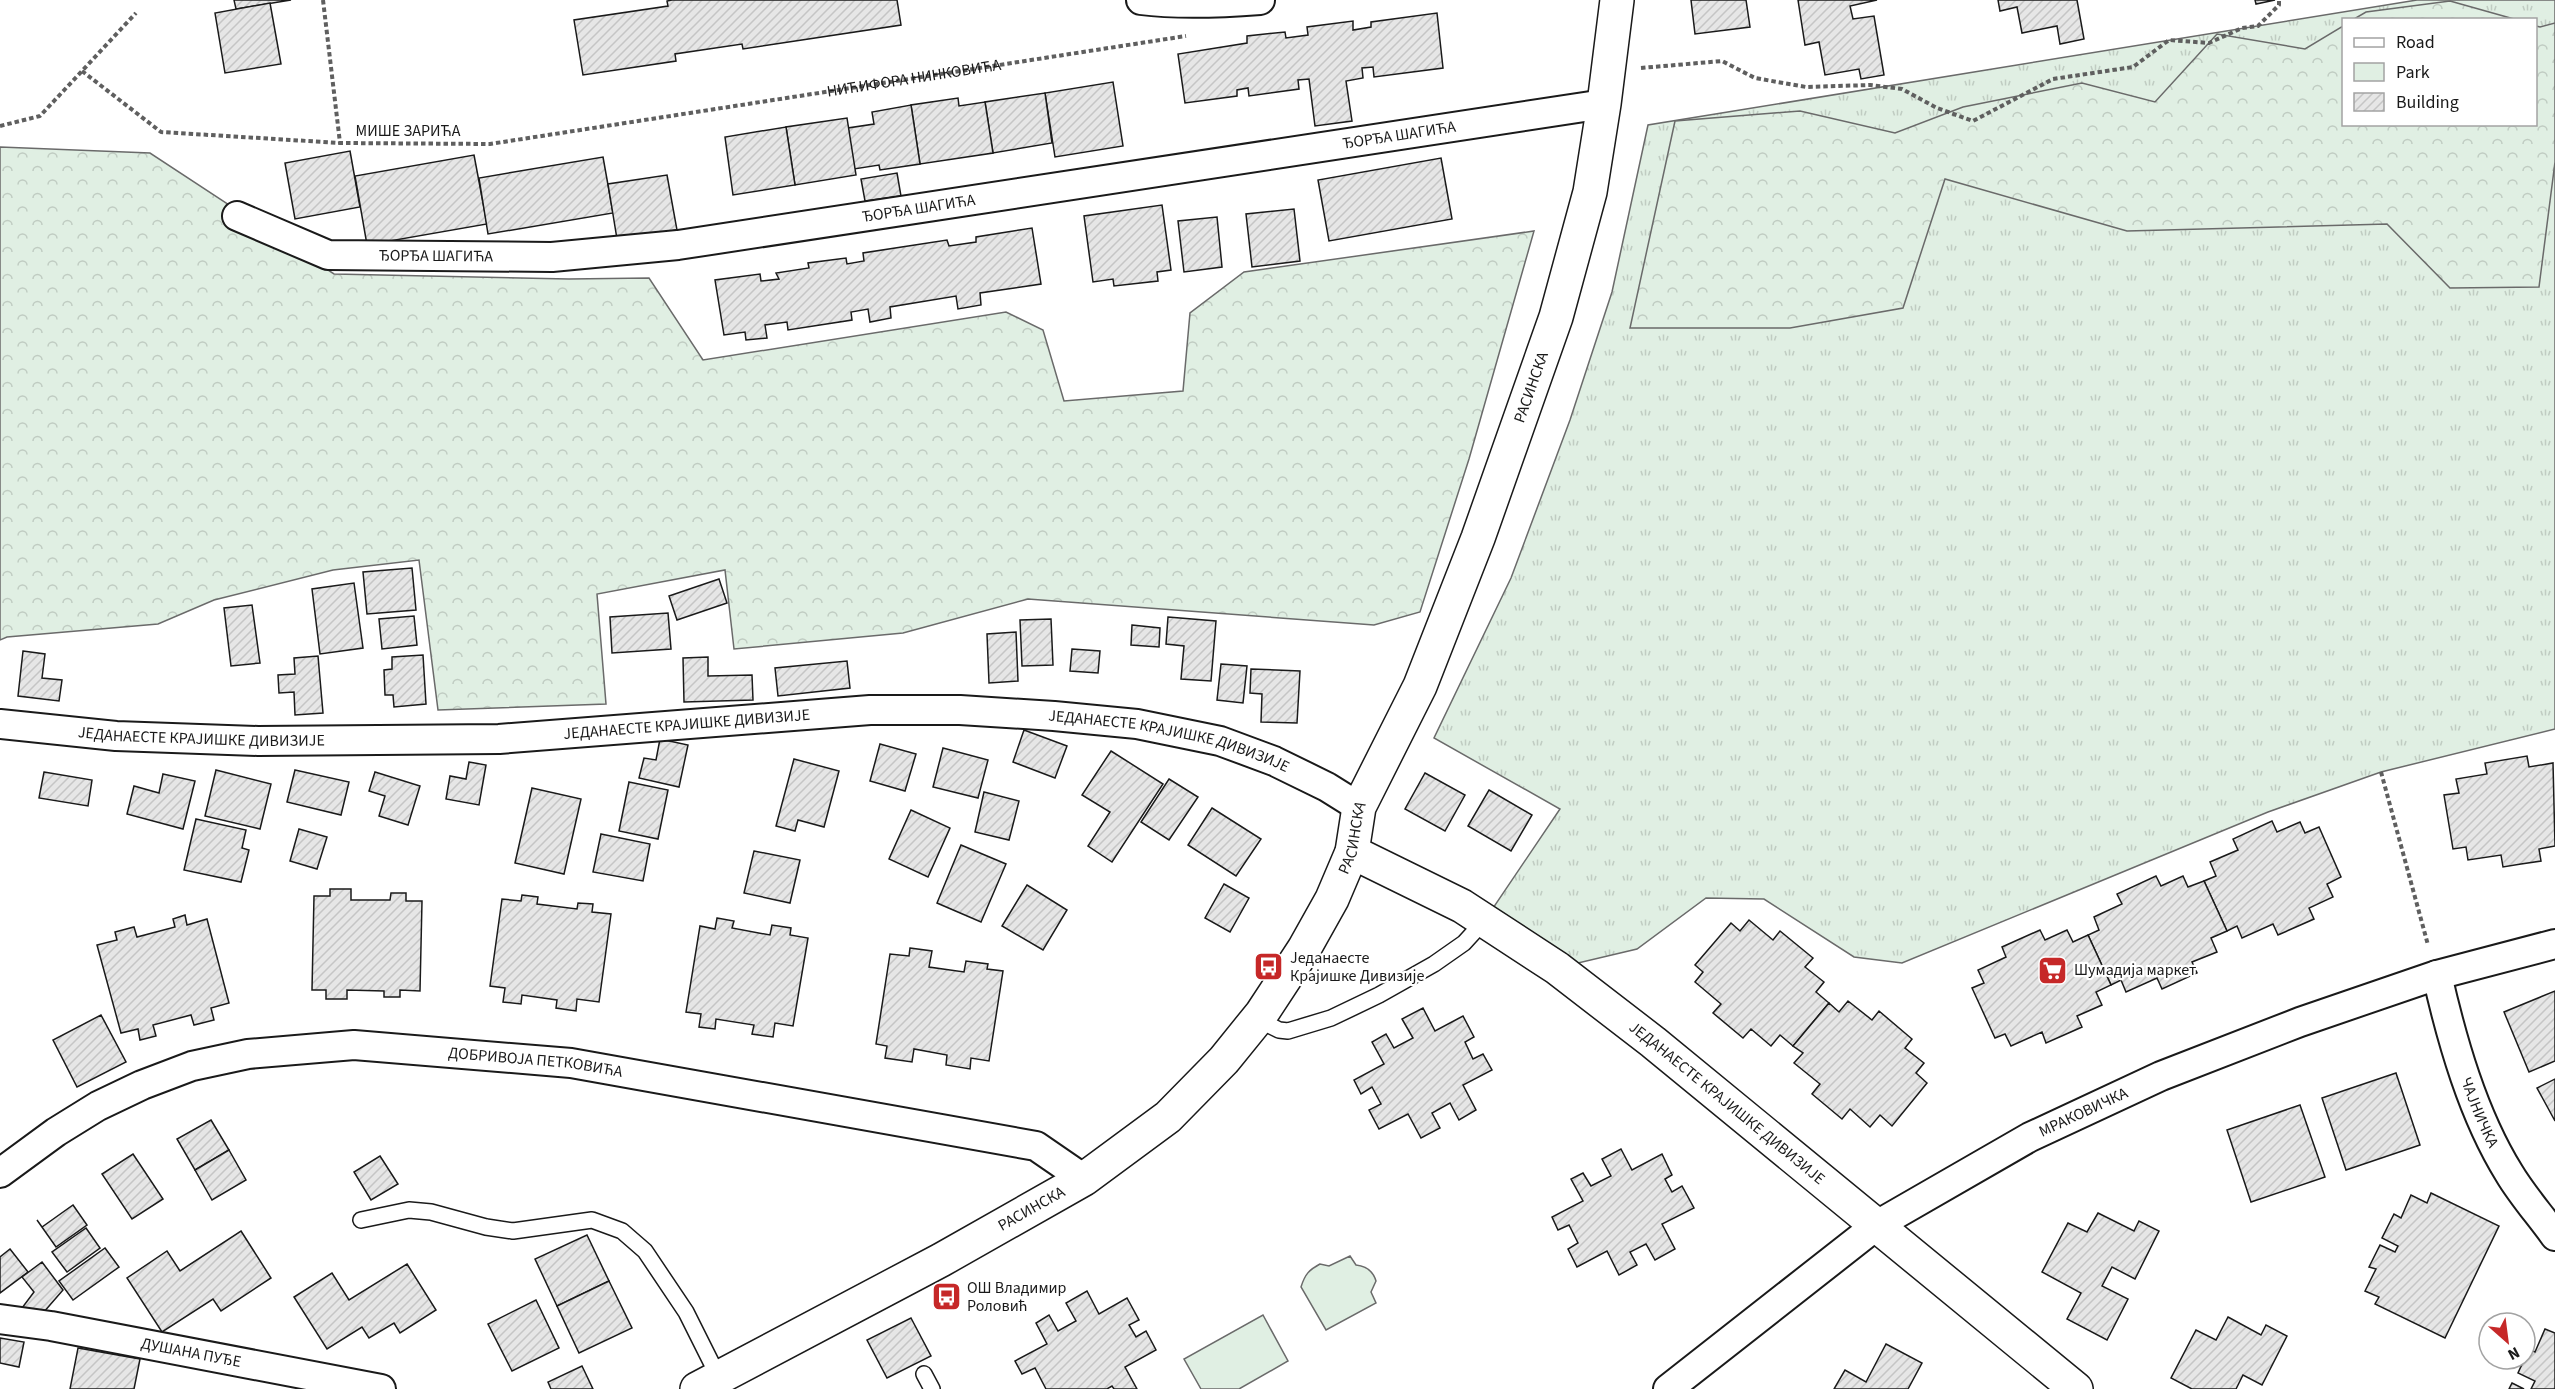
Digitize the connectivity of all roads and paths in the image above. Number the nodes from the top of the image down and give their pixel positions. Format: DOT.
graph roads {
  1 [pos="323,0"];
  2 [pos="1141,0"];
  3 [pos="1260,0"];
  4 [pos="1617,0"];
  5 [pos="2278,0"];
  6 [pos="136,13"];
  7 [pos="1197,34"];
  8 [pos="1634,68"];
  9 [pos="82,71"];
  10 [pos="1604,104"];
  11 [pos="0,126"];
  12 [pos="546,133"];
  13 [pos="340,143"];
  14 [pos="237,216"];
  15 [pos="0,724"];
  16 [pos="2381,772"];
  17 [pos="1359,807"];
  18 [pos="1352,852"];
  19 [pos="1485,920"];
  20 [pos="2555,944"];
  21 [pos="2437,975"];
  22 [pos="1257,1019"];
  23 [pos="0,1173"];
  24 [pos="1084,1179"];
  25 [pos="361,1220"];
  26 [pos="1877,1225"];
  27 [pos="2555,1236"];
  28 [pos="0,1319"];
  29 [pos="924,1374"];
  30 [pos="708,1383"];
  31 [pos="381,1389"];
  32 [pos="932,1389"];
  33 [pos="1668,1389"];
  34 [pos="2076,1389"];
  1 -- 13 [label="path, МИШЕ ЗАРИЋА"];
  2 -- 3 [label="street"];
  4 -- 10 [label="street, РАСИНСКА"];
  5 -- 8 [label="path"];
  6 -- 9 [label="path"];
  7 -- 12 [label="path, НИЋИФОРА НИНКОВИЋА"];
  9 -- 11 [label="path"];
  9 -- 13 [label="path"];
  10 -- 14 [label="street, ЂОРЂА ШАГИЋА"];
  10 -- 17 [label="street, РАСИНСКА"];
  12 -- 13 [label="path, МИШЕ ЗАРИЋА"];
  15 -- 17 [label="street, ЈЕДАНАЕСТЕ КРАЈИШКЕ ДИВИЗИЈЕ"];
  16 -- 21 [label="path"];
  17 -- 18 [label="street, РАСИНСКА"];
  18 -- 19 [label="street, ЈЕДАНАЕСТЕ КРАЈИШКЕ ДИВИЗИЈЕ"];
  18 -- 22 [label="street, РАСИНСКА"];
  19 -- 22 [label="lane"];
  19 -- 26 [label="street, ЈЕДАНАЕСТЕ КРАЈИШКЕ ДИВИЗИЈЕ"];
  20 -- 21 [label="street, МРАКОВИЧКА"];
  21 -- 26 [label="street, МРАКОВИЧКА"];
  21 -- 27 [label="street, ЧАЈНИЧКА"];
  22 -- 24 [label="street, РАСИНСКА"];
  23 -- 24 [label="street, ДОБРИВОЈА ПЕТКОВИЋА"];
  24 -- 30 [label="street, РАСИНСКА"];
  25 -- 30 [label="lane"];
  26 -- 33 [label="street, МРАКОВИЧКА"];
  26 -- 34 [label="street, ЈЕДАНАЕСТЕ КРАЈИШКЕ ДИВИЗИЈЕ"];
  28 -- 31 [label="street, ДУШАНА ПУЂЕ"];
  29 -- 32 [label="lane"];
}
